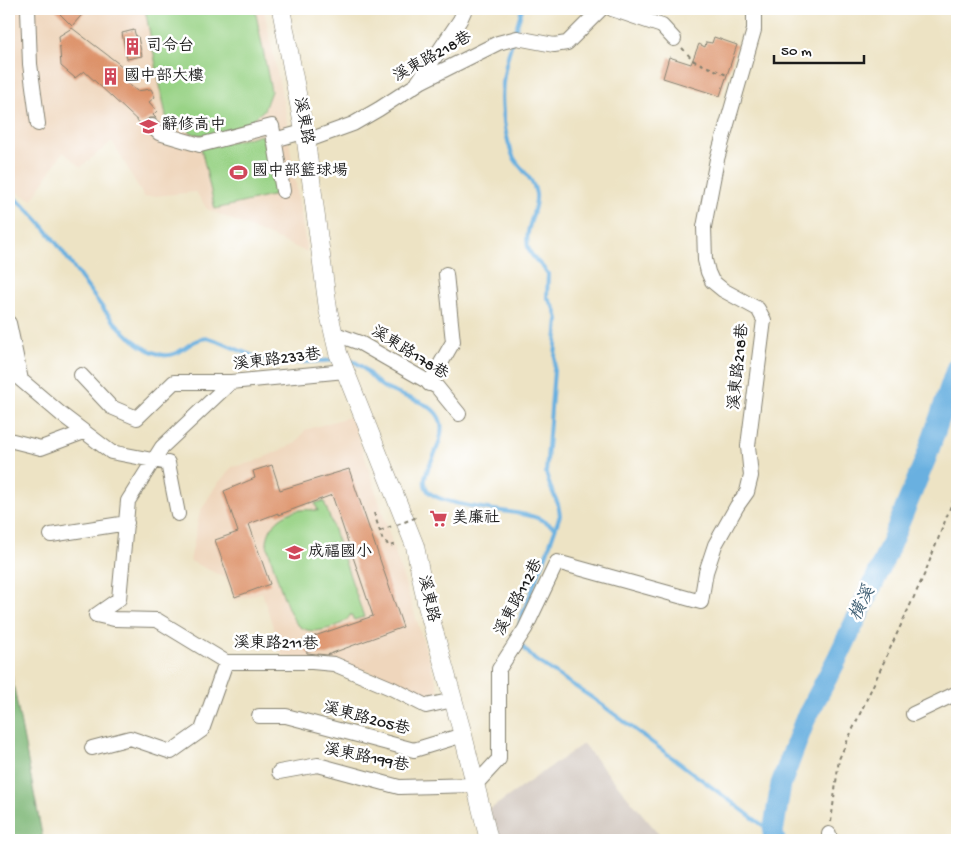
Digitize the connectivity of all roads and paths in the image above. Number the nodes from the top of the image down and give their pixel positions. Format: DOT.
graph roads {
  1 [pos="28,9"];
  2 [pos="281,9"];
  3 [pos="465,9"];
  4 [pos="601,9"];
  5 [pos="612,9"];
  6 [pos="754,9"];
  7 [pos="674,39"];
  8 [pos="739,81"];
  9 [pos="416,85"];
  10 [pos="38,124"];
  11 [pos="152,126"];
  12 [pos="304,137"];
  13 [pos="274,140"];
  14 [pos="283,191"];
  15 [pos="446,274"];
  16 [pos="9,323"];
  17 [pos="333,333"];
  18 [pos="342,363"];
  19 [pos="81,375"];
  20 [pos="231,382"];
  21 [pos="430,384"];
  22 [pos="459,414"];
  23 [pos="84,432"];
  24 [pos="9,440"];
  25 [pos="154,459"];
  26 [pos="957,490"];
  27 [pos="374,513"];
  28 [pos="178,514"];
  29 [pos="417,518"];
  30 [pos="127,523"];
  31 [pos="381,530"];
  32 [pos="51,535"];
  33 [pos="393,546"];
  34 [pos="701,602"];
  35 [pos="226,662"];
  36 [pos="957,693"];
  37 [pos="453,700"];
  38 [pos="913,714"];
  39 [pos="259,716"];
  40 [pos="463,735"];
  41 [pos="92,748"];
  42 [pos="279,772"];
  43 [pos="475,785"];
  44 [pos="830,837"];
  45 [pos="490,840"];
  1 -- 10 [label="street"];
  2 -- 12 [label="main road, 溪東路"];
  3 -- 9 [label="street"];
  4 -- 9 [label="street, 溪東路218巷"];
  5 -- 7 [label="street"];
  6 -- 8 [label="street, 溪東路218巷"];
  7 -- 8 [label="path"];
  8 -- 34 [label="street, 溪東路218巷"];
  9 -- 12 [label="street, 溪東路218巷"];
  11 -- 13 [label="street"];
  12 -- 13 [label="street, 溪東路218巷"];
  12 -- 17 [label="main road, 溪東路"];
  13 -- 14 [label="street"];
  15 -- 21 [label="street"];
  16 -- 23 [label="street"];
  17 -- 18 [label="main road, 溪東路"];
  17 -- 21 [label="street, 溪東路178巷"];
  18 -- 20 [label="street, 溪東路233巷"];
  18 -- 37 [label="main road, 溪東路"];
  19 -- 20 [label="street"];
  20 -- 25 [label="street, 溪東路233巷"];
  21 -- 22 [label="street, 溪東路178巷"];
  23 -- 24 [label="street"];
  23 -- 25 [label="street"];
  25 -- 28 [label="street"];
  25 -- 30 [label="street, 溪東路211巷"];
  26 -- 44 [label="path"];
  27 -- 31 [label="path"];
  29 -- 31 [label="path, bridge"];
  30 -- 32 [label="street"];
  30 -- 35 [label="street, 溪東路211巷"];
  31 -- 33 [label="path"];
  34 -- 43 [label="street, 溪東路112巷"];
  35 -- 37 [label="street, 溪東路211巷"];
  35 -- 41 [label="street"];
  36 -- 38 [label="street"];
  37 -- 40 [label="main road, 溪東路"];
  39 -- 40 [label="street, 溪東路205巷"];
  40 -- 43 [label="main road, 溪東路"];
  42 -- 43 [label="street, 溪東路199巷"];
  43 -- 45 [label="main road, 溪東路"];
}
